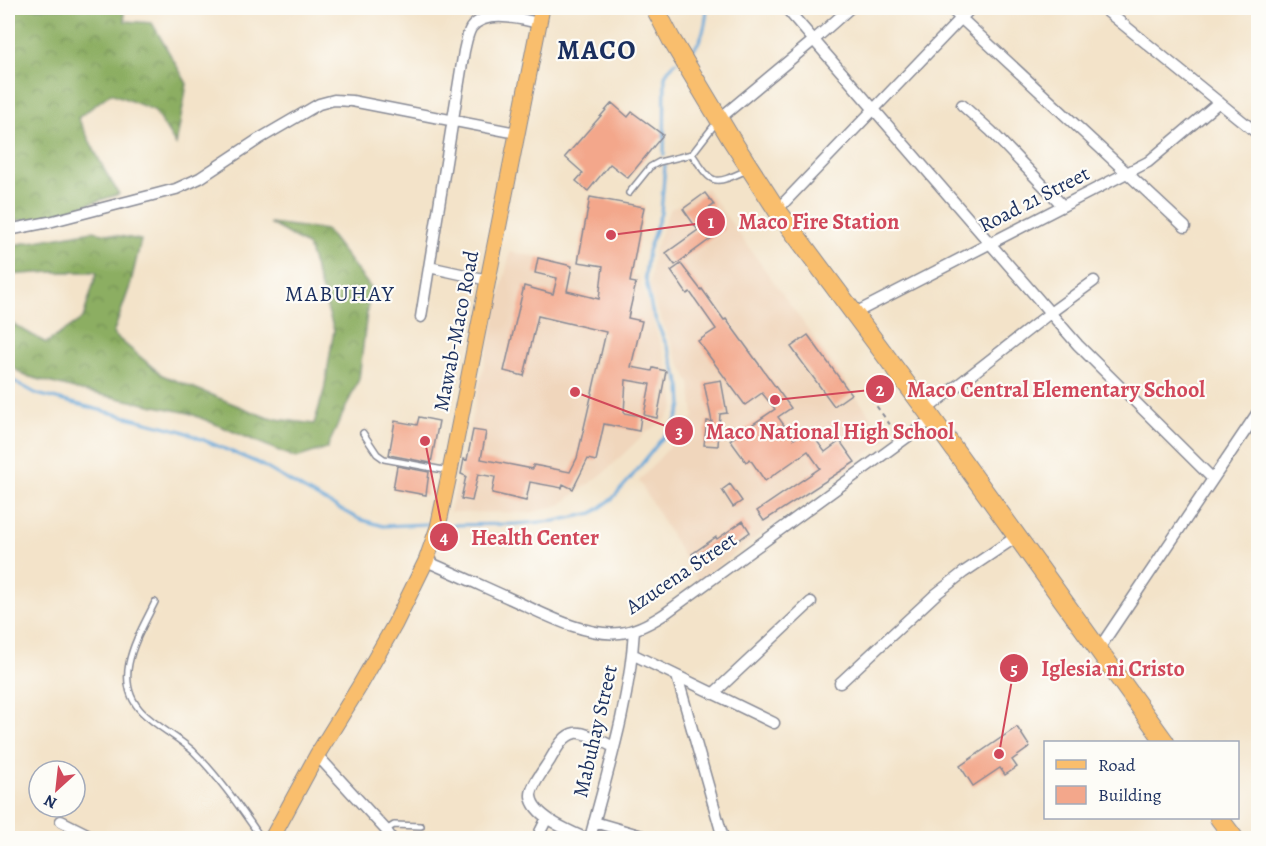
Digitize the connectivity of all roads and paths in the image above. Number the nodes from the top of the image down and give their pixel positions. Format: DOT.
graph roads {
  1 [pos="542,8"];
  2 [pos="655,8"];
  3 [pos="786,8"];
  4 [pos="850,8"];
  5 [pos="950,8"];
  6 [pos="971,8"];
  7 [pos="1103,8"];
  8 [pos="961,19"];
  9 [pos="539,23"];
  10 [pos="814,40"];
  11 [pos="1219,102"];
  12 [pos="963,105"];
  13 [pos="874,109"];
  14 [pos="453,119"];
  15 [pos="719,119"];
  16 [pos="517,133"];
  17 [pos="1258,134"];
  18 [pos="692,154"];
  19 [pos="749,169"];
  20 [pos="1128,173"];
  21 [pos="629,193"];
  22 [pos="1063,206"];
  23 [pos="777,210"];
  24 [pos="1185,227"];
  25 [pos="8,230"];
  26 [pos="990,242"];
  27 [pos="429,267"];
  28 [pos="488,280"];
  29 [pos="1094,281"];
  30 [pos="855,313"];
  31 [pos="1050,313"];
  32 [pos="421,317"];
  33 [pos="866,383"];
  34 [pos="1258,412"];
  35 [pos="929,414"];
  36 [pos="363,433"];
  37 [pos="902,441"];
  38 [pos="450,471"];
  39 [pos="1213,479"];
  40 [pos="1016,537"];
  41 [pos="426,561"];
  42 [pos="155,602"];
  43 [pos="811,602"];
  44 [pos="634,630"];
  45 [pos="1098,650"];
  46 [pos="632,654"];
  47 [pos="677,676"];
  48 [pos="840,683"];
  49 [pos="713,694"];
  50 [pos="774,723"];
  51 [pos="1164,741"];
  52 [pos="614,747"];
  53 [pos="317,755"];
  54 [pos="547,818"];
  55 [pos="1220,819"];
  56 [pos="61,821"];
  57 [pos="594,822"];
  58 [pos="421,826"];
  59 [pos="388,834"];
  60 [pos="95,838"];
  61 [pos="261,838"];
  62 [pos="272,838"];
  63 [pos="537,838"];
  64 [pos="585,838"];
  65 [pos="590,838"];
  66 [pos="649,838"];
  67 [pos="723,838"];
  68 [pos="1234,838"];
  1 -- 9 [label="main road, Mawab-Maco Road"];
  2 -- 15 [label="highway"];
  3 -- 10 [label="street"];
  4 -- 10 [label="street"];
  5 -- 8 [label="street"];
  6 -- 8 [label="street"];
  7 -- 11 [label="street"];
  8 -- 13 [label="street"];
  8 -- 20 [label="street"];
  9 -- 14 [label="street"];
  9 -- 16 [label="main road, Mawab-Maco Road"];
  10 -- 13 [label="street"];
  10 -- 15 [label="street"];
  11 -- 17 [label="street"];
  11 -- 20 [label="street, Road 21 Street"];
  12 -- 22 [label="street"];
  13 -- 23 [label="street"];
  13 -- 26 [label="street"];
  14 -- 16 [label="street"];
  14 -- 25 [label="street"];
  14 -- 27 [label="street"];
  15 -- 18 [label="lane"];
  15 -- 19 [label="highway"];
  16 -- 28 [label="main road, Mawab-Maco Road"];
  18 -- 19 [label="lane"];
  18 -- 21 [label="lane"];
  19 -- 23 [label="highway"];
  20 -- 22 [label="street, Road 21 Street"];
  20 -- 24 [label="street"];
  22 -- 26 [label="street, Road 21 Street"];
  23 -- 30 [label="highway"];
  26 -- 30 [label="street, Road 21 Street"];
  26 -- 31 [label="street"];
  27 -- 28 [label="street"];
  27 -- 32 [label="street"];
  28 -- 38 [label="main road, Mawab-Maco Road"];
  29 -- 31 [label="street, Azucena Street"];
  30 -- 35 [label="highway"];
  31 -- 35 [label="street, Azucena Street"];
  31 -- 39 [label="street"];
  33 -- 37 [label="path"];
  34 -- 39 [label="street"];
  35 -- 37 [label="street, Azucena Street"];
  35 -- 40 [label="highway"];
  36 -- 38 [label="lane"];
  37 -- 44 [label="street, Azucena Street"];
  38 -- 41 [label="main road, Mawab-Maco Road"];
  39 -- 45 [label="street"];
  40 -- 45 [label="highway"];
  40 -- 48 [label="street"];
  41 -- 44 [label="street, Azucena Street"];
  41 -- 53 [label="main road, Mawab-Maco Road"];
  42 -- 61 [label="lane"];
  43 -- 49 [label="street"];
  44 -- 46 [label="street, Mabuhay Street"];
  45 -- 51 [label="highway"];
  46 -- 47 [label="street"];
  46 -- 52 [label="street, Mabuhay Street"];
  47 -- 49 [label="street"];
  47 -- 67 [label="street"];
  49 -- 50 [label="street"];
  52 -- 54 [label="street"];
  52 -- 57 [label="street, Mabuhay Street"];
  53 -- 59 [label="street"];
  53 -- 62 [label="main road, Mawab-Maco Road"];
  54 -- 63 [label="street"];
  54 -- 64 [label="street"];
  55 -- 68 [label="highway"];
  56 -- 60 [label="street"];
  57 -- 65 [label="street, Mabuhay Street"];
  57 -- 66 [label="street"];
  58 -- 59 [label="lane"];
}
